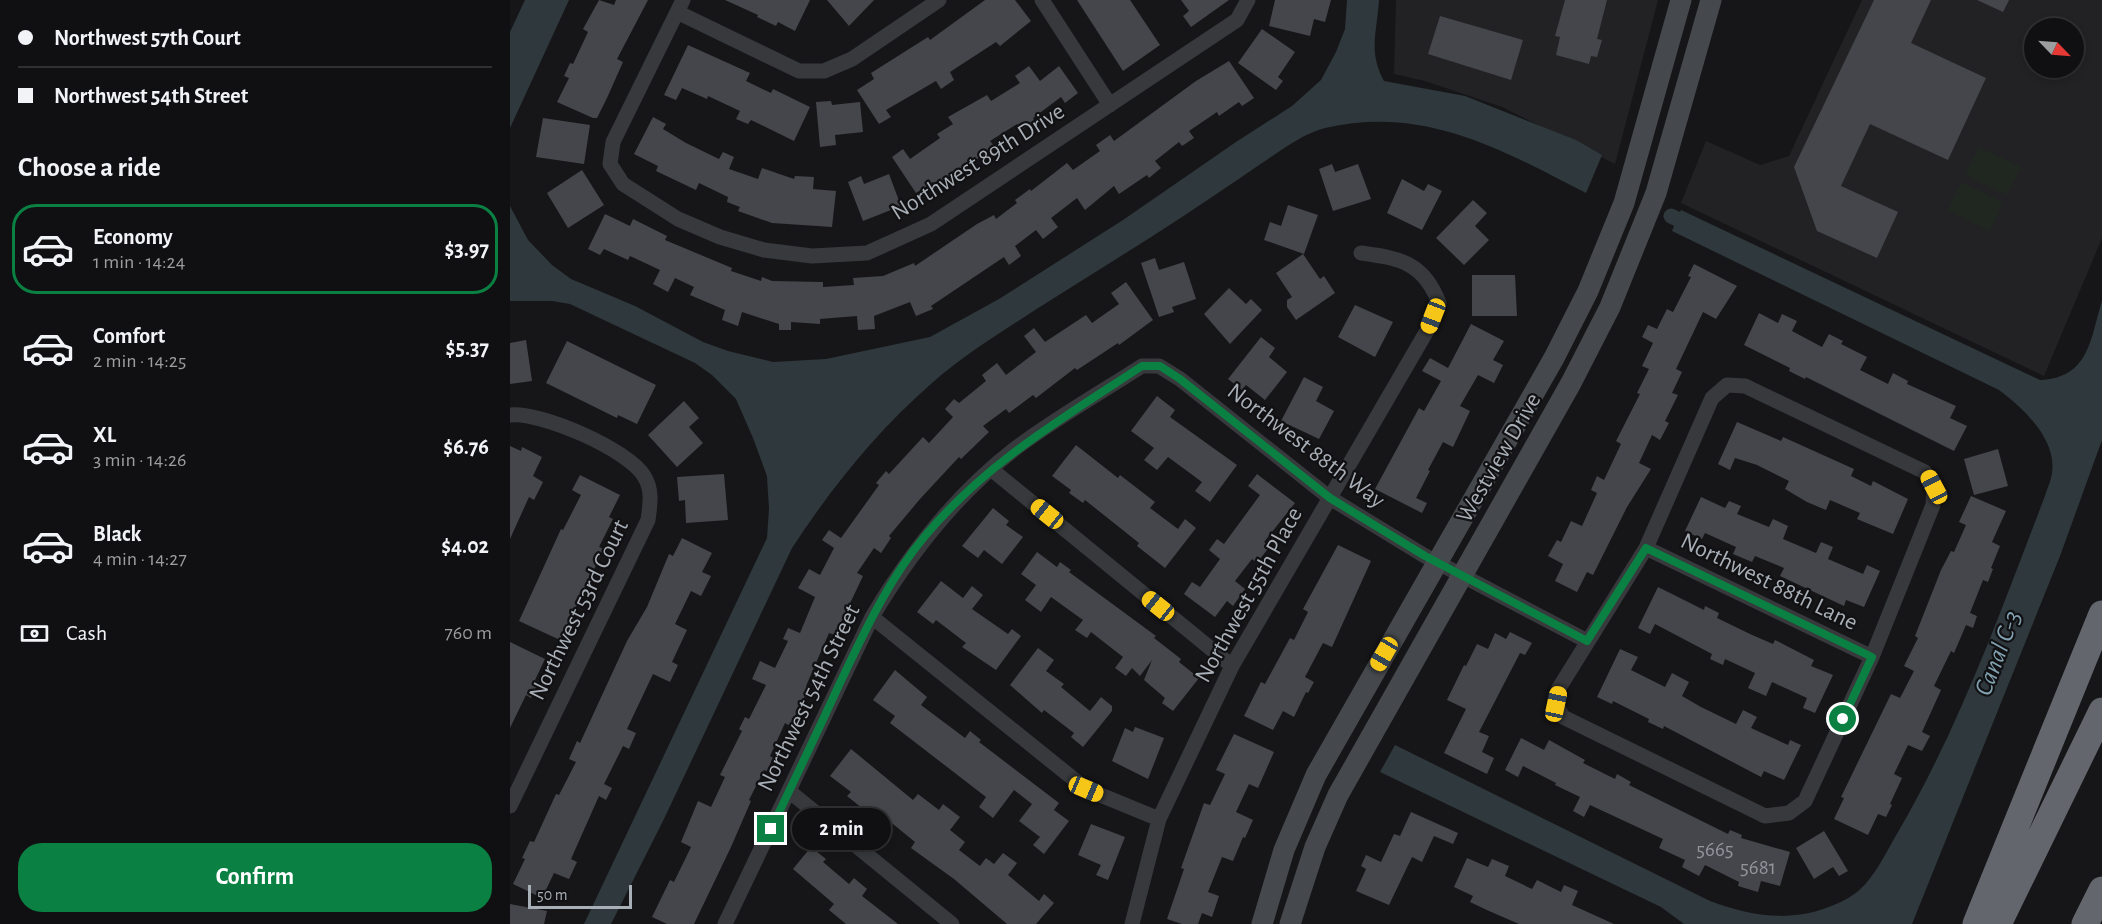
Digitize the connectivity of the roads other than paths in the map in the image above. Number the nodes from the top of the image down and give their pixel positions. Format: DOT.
graph roads {
  1 [pos="939,0"];
  2 [pos="1042,0"];
  3 [pos="1248,0"];
  4 [pos="1681,0"];
  5 [pos="1711,0"];
  6 [pos="680,6"];
  7 [pos="1110,105"];
  8 [pos="1361,253"];
  9 [pos="1160,366"];
  10 [pos="510,415"];
  11 [pos="991,469"];
  12 [pos="1330,498"];
  13 [pos="1646,548"];
  14 [pos="1438,562"];
  15 [pos="1462,575"];
  16 [pos="2102,614"];
  17 [pos="872,617"];
  18 [pos="1587,641"];
  19 [pos="1872,657"];
  20 [pos="1232,666"];
  21 [pos="2102,711"];
  22 [pos="789,791"];
  23 [pos="510,806"];
  24 [pos="1159,819"];
  25 [pos="2102,890"];
  26 [pos="725,924"];
  27 [pos="952,924"];
  28 [pos="1132,924"];
  29 [pos="1262,924"];
  30 [pos="1290,924"];
  31 [pos="1976,924"];
  32 [pos="1998,924"];
  33 [pos="2085,924"];
  1 -- 6 [label="street"];
  2 -- 7 [label="street"];
  3 -- 7 [label="street, Northwest 89th Drive"];
  4 -- 14 [label="street, Westview Drive"];
  5 -- 15 [label="street, Westview Drive"];
  6 -- 7 [label="street, Northwest 89th Drive"];
  8 -- 12 [label="street, Northwest 55th Place"];
  9 -- 11 [label="street, Northwest 54th Street"];
  9 -- 12 [label="street, Northwest 88th Way"];
  10 -- 23 [label="street, Northwest 53rd Court"];
  11 -- 17 [label="street, Northwest 54th Street"];
  11 -- 20 [label="street"];
  12 -- 14 [label="street, Northwest 88th Way"];
  12 -- 20 [label="street, Northwest 55th Place"];
  13 -- 18 [label="street"];
  13 -- 19 [label="street, Northwest 88th Lane"];
  13 -- 19 [label="street"];
  14 -- 15 [label="street, Northwest 88th Way"];
  14 -- 29 [label="street, Westview Drive"];
  15 -- 18 [label="street, Northwest 88th Way"];
  15 -- 30 [label="street, Westview Drive"];
  16 -- 31 [label="highway"];
  17 -- 22 [label="street, Northwest 54th Street"];
  17 -- 24 [label="street"];
  18 -- 19 [label="street"];
  20 -- 24 [label="street, Northwest 55th Place"];
  21 -- 32 [label="highway"];
  22 -- 26 [label="street, Northwest 54th Street"];
  22 -- 27 [label="street"];
  24 -- 28 [label="street, Northwest 55th Place"];
  25 -- 33 [label="highway"];
}
